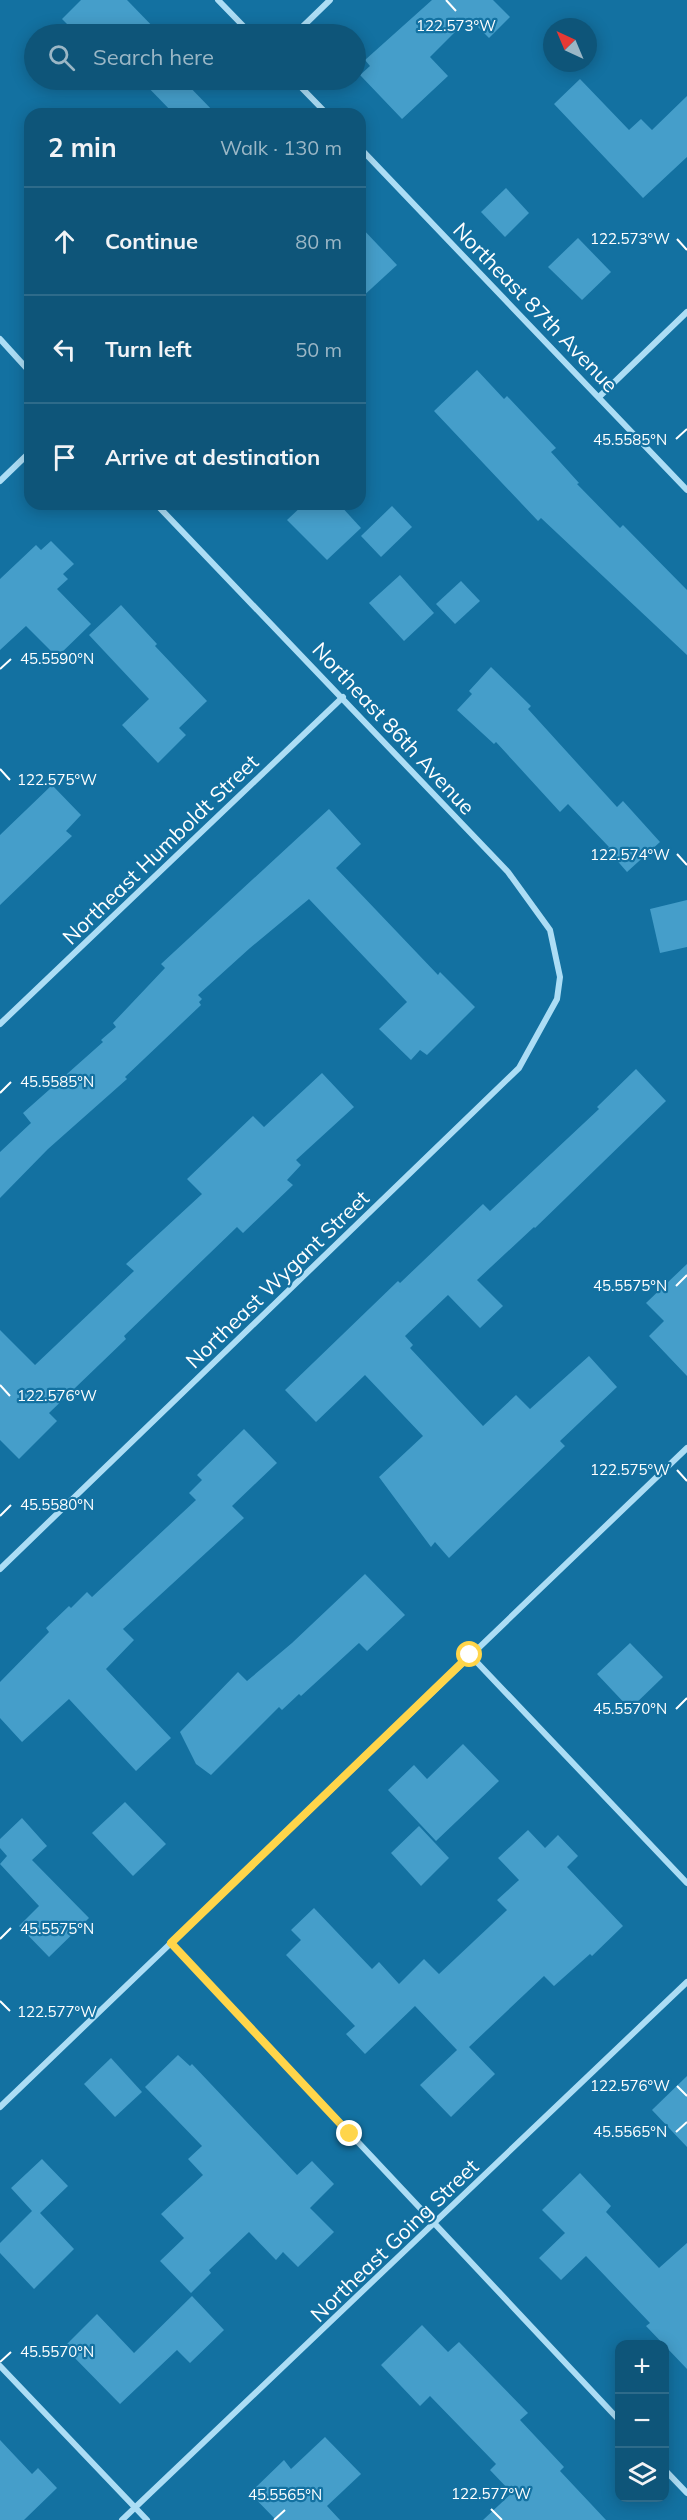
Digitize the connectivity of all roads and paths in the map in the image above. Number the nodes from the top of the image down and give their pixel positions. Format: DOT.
graph roads {
  1 [pos="218,0"];
  2 [pos="330,0"];
  3 [pos="241,24"];
  4 [pos="305,24"];
  5 [pos="304,90"];
  6 [pos="321,108"];
  7 [pos="366,154"];
  8 [pos="687,312"];
  9 [pos="0,339"];
  10 [pos="24,365"];
  11 [pos="599,397"];
  12 [pos="24,458"];
  13 [pos="0,481"];
  14 [pos="687,490"];
  15 [pos="162,510"];
  16 [pos="343,697"];
  17 [pos="557,999"];
  18 [pos="0,1024"];
  19 [pos="687,1448"];
  20 [pos="0,1569"];
  21 [pos="470,1655"];
  22 [pos="687,1883"];
  23 [pos="171,1943"];
  24 [pos="687,1982"];
  25 [pos="0,2107"];
  26 [pos="434,2224"];
  27 [pos="0,2366"];
  28 [pos="615,2416"];
  29 [pos="669,2474"];
  30 [pos="687,2493"];
  31 [pos="135,2507"];
  32 [pos="122,2520"];
  33 [pos="147,2520"];
  1 -- 3 [label="street"];
  2 -- 4 [label="street"];
  5 -- 6 [label="street"];
  7 -- 11 [label="street, Northeast 87th Avenue"];
  8 -- 11 [label="street"];
  9 -- 10 [label="street"];
  11 -- 14 [label="street, Northeast 87th Avenue"];
  12 -- 13 [label="street"];
  15 -- 16 [label="street, Northeast 86th Avenue"];
  16 -- 17 [label="street, Northeast 86th Avenue"];
  16 -- 18 [label="street, Northeast Humboldt Street"];
  17 -- 20 [label="street, Northeast Wygant Street"];
  19 -- 21 [label="street"];
  21 -- 22 [label="street"];
  21 -- 23 [label="street"];
  23 -- 25 [label="street"];
  23 -- 26 [label="street"];
  24 -- 26 [label="street, Northeast Going Street"];
  26 -- 28 [label="street"];
  26 -- 31 [label="street, Northeast Going Street"];
  27 -- 31 [label="street"];
  29 -- 30 [label="street"];
  31 -- 32 [label="street, Northeast Going Street"];
  31 -- 33 [label="street"];
}
